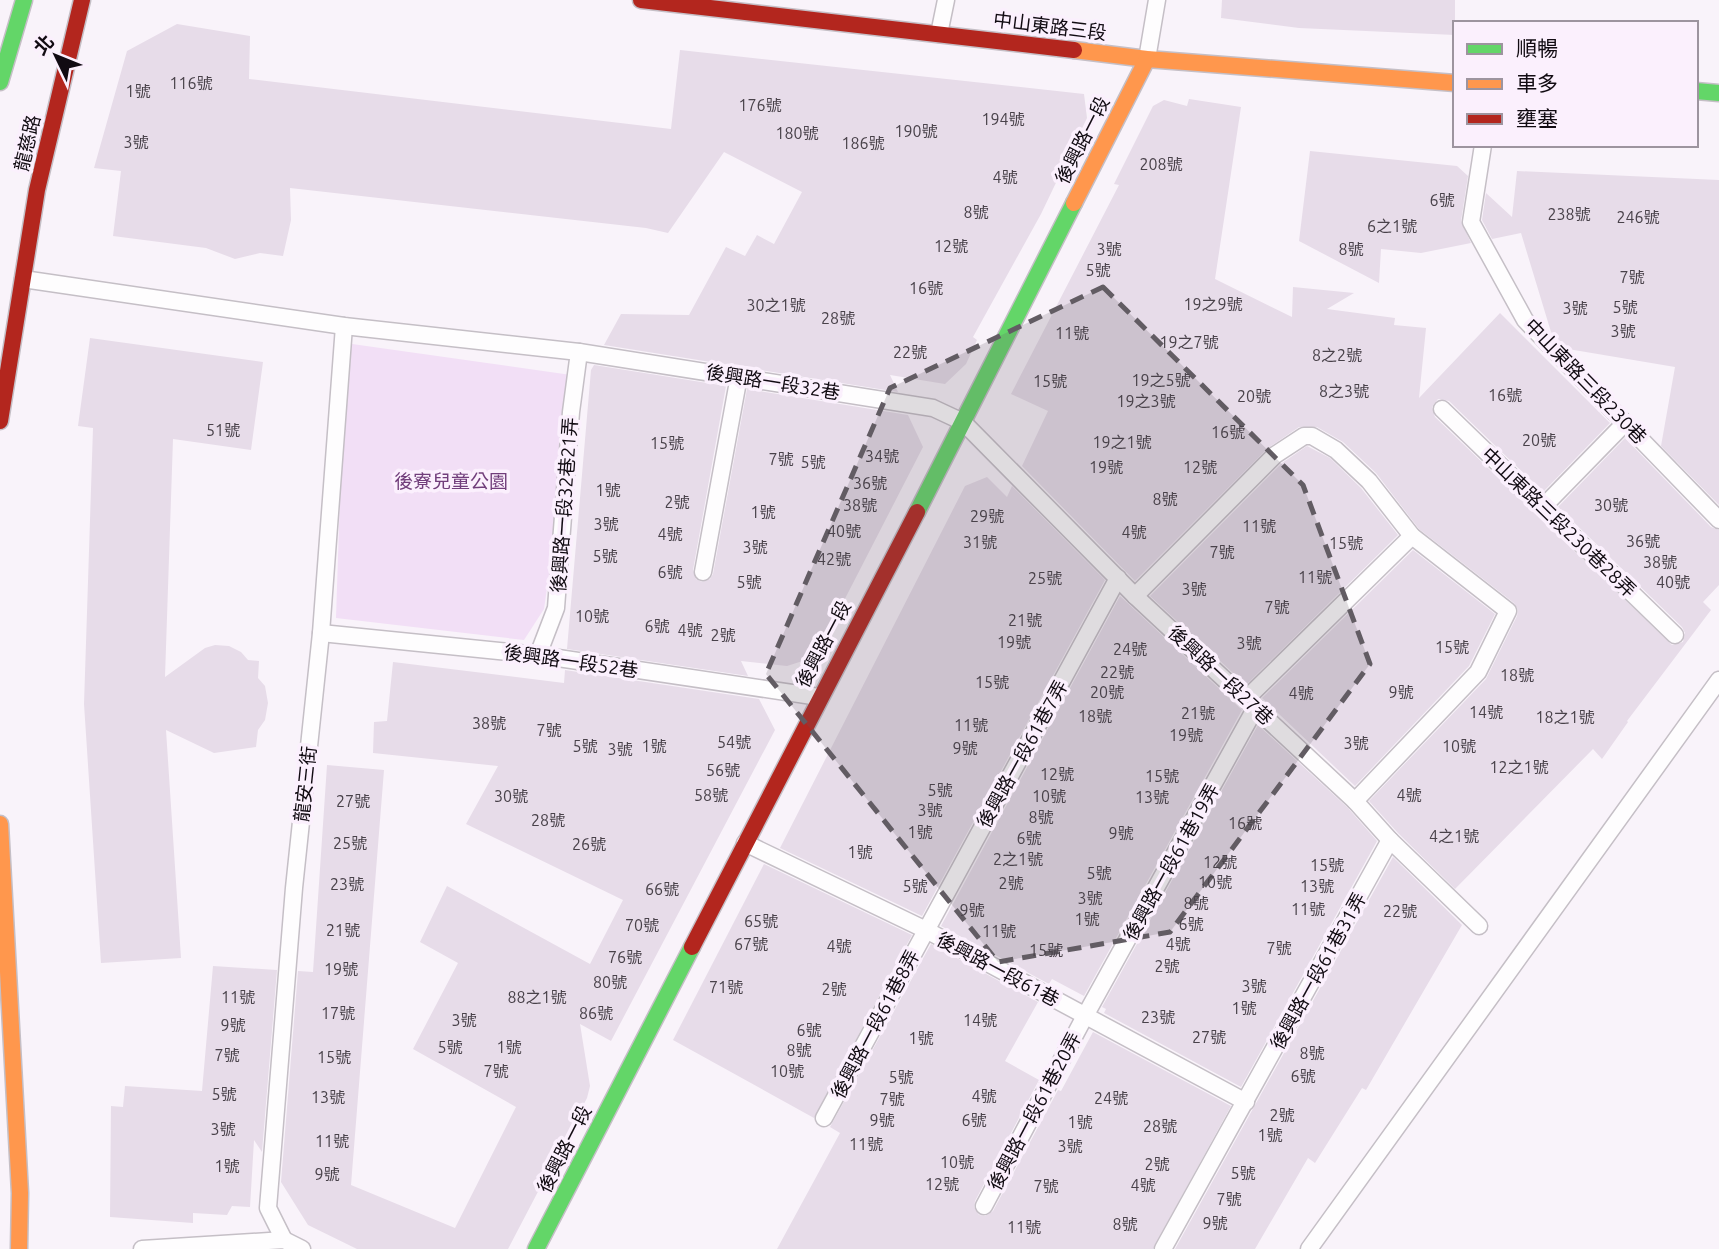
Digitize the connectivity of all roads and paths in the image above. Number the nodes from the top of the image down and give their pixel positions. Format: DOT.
graph roads {
  1 [pos="24,0"];
  2 [pos="82,0"];
  3 [pos="641,0"];
  4 [pos="946,0"];
  5 [pos="1157,0"];
  6 [pos="661,1"];
  7 [pos="939,34"];
  8 [pos="1147,59"];
  9 [pos="0,82"];
  10 [pos="1453,83"];
  11 [pos="1698,91"];
  12 [pos="1719,93"];
  13 [pos="1483,147"];
  14 [pos="23,279"];
  15 [pos="344,326"];
  16 [pos="579,352"];
  17 [pos="739,376"];
  18 [pos="1443,409"];
  19 [pos="0,421"];
  20 [pos="963,422"];
  21 [pos="1625,423"];
  22 [pos="1543,507"];
  23 [pos="1719,520"];
  24 [pos="1412,536"];
  25 [pos="703,572"];
  26 [pos="1118,578"];
  27 [pos="1135,596"];
  28 [pos="321,633"];
  29 [pos="1675,635"];
  30 [pos="538,655"];
  31 [pos="1719,680"];
  32 [pos="819,698"];
  33 [pos="1252,703"];
  34 [pos="1354,801"];
  35 [pos="0,824"];
  36 [pos="1390,840"];
  37 [pos="745,843"];
  38 [pos="1479,926"];
  39 [pos="926,930"];
  40 [pos="1085,1016"];
  41 [pos="1247,1102"];
  42 [pos="824,1118"];
  43 [pos="984,1206"];
  44 [pos="284,1240"];
  45 [pos="19,1249"];
  46 [pos="142,1249"];
  47 [pos="302,1249"];
  48 [pos="536,1249"];
  49 [pos="1163,1249"];
  50 [pos="1309,1249"];
  1 -- 9 [label="street"];
  2 -- 14 [label="street, 龍慈路"];
  3 -- 6 [label="street, 中山東路三段"];
  4 -- 7 [label="lane"];
  5 -- 8 [label="lane"];
  6 -- 7 [label="street, 中山東路三段"];
  7 -- 8 [label="street, 中山東路三段"];
  8 -- 10 [label="street, 中山東路三段"];
  8 -- 20 [label="street, 後興路一段"];
  11 -- 12 [label="street"];
  13 -- 21 [label="lane, 中山東路三段230巷"];
  14 -- 15 [label="lane, 後興路一段32巷"];
  14 -- 19 [label="street, 龍慈路"];
  15 -- 16 [label="lane, 後興路一段32巷"];
  15 -- 28 [label="lane, 龍安三街"];
  16 -- 17 [label="lane, 後興路一段32巷"];
  16 -- 30 [label="lane, 後興路一段32巷21弄"];
  17 -- 20 [label="lane, 後興路一段32巷"];
  17 -- 25 [label="lane"];
  18 -- 22 [label="lane, 中山東路三段230巷28弄"];
  20 -- 26 [label="lane, 後興路一段27巷"];
  20 -- 32 [label="street, 後興路一段"];
  21 -- 22 [label="lane"];
  21 -- 23 [label="lane, 中山東路三段230巷"];
  22 -- 29 [label="lane, 中山東路三段230巷28弄"];
  24 -- 27 [label="lane"];
  24 -- 33 [label="lane, 後興路一段61巷19弄"];
  24 -- 34 [label="lane"];
  26 -- 27 [label="lane, 後興路一段27巷"];
  26 -- 39 [label="lane, 後興路一段61巷7弄"];
  27 -- 33 [label="lane, 後興路一段27巷"];
  28 -- 30 [label="lane, 後興路一段52巷"];
  28 -- 44 [label="lane, 龍安三街"];
  30 -- 32 [label="lane, 後興路一段52巷"];
  31 -- 50 [label="lane"];
  32 -- 37 [label="street, 後興路一段"];
  33 -- 34 [label="lane, 後興路一段27巷"];
  33 -- 40 [label="lane, 後興路一段61巷19弄"];
  34 -- 36 [label="lane, 後興路一段27巷"];
  35 -- 45 [label="street"];
  36 -- 38 [label="lane, 後興路一段27巷"];
  36 -- 41 [label="lane, 後興路一段61巷31弄"];
  37 -- 39 [label="lane, 後興路一段61巷"];
  37 -- 48 [label="street, 後興路一段"];
  39 -- 40 [label="lane, 後興路一段61巷"];
  39 -- 42 [label="lane, 後興路一段61巷8弄"];
  40 -- 41 [label="lane, 後興路一段61巷"];
  40 -- 43 [label="lane, 後興路一段61巷20弄"];
  41 -- 49 [label="lane, 後興路一段61巷31弄"];
  44 -- 46 [label="lane"];
  44 -- 47 [label="lane"];
}
